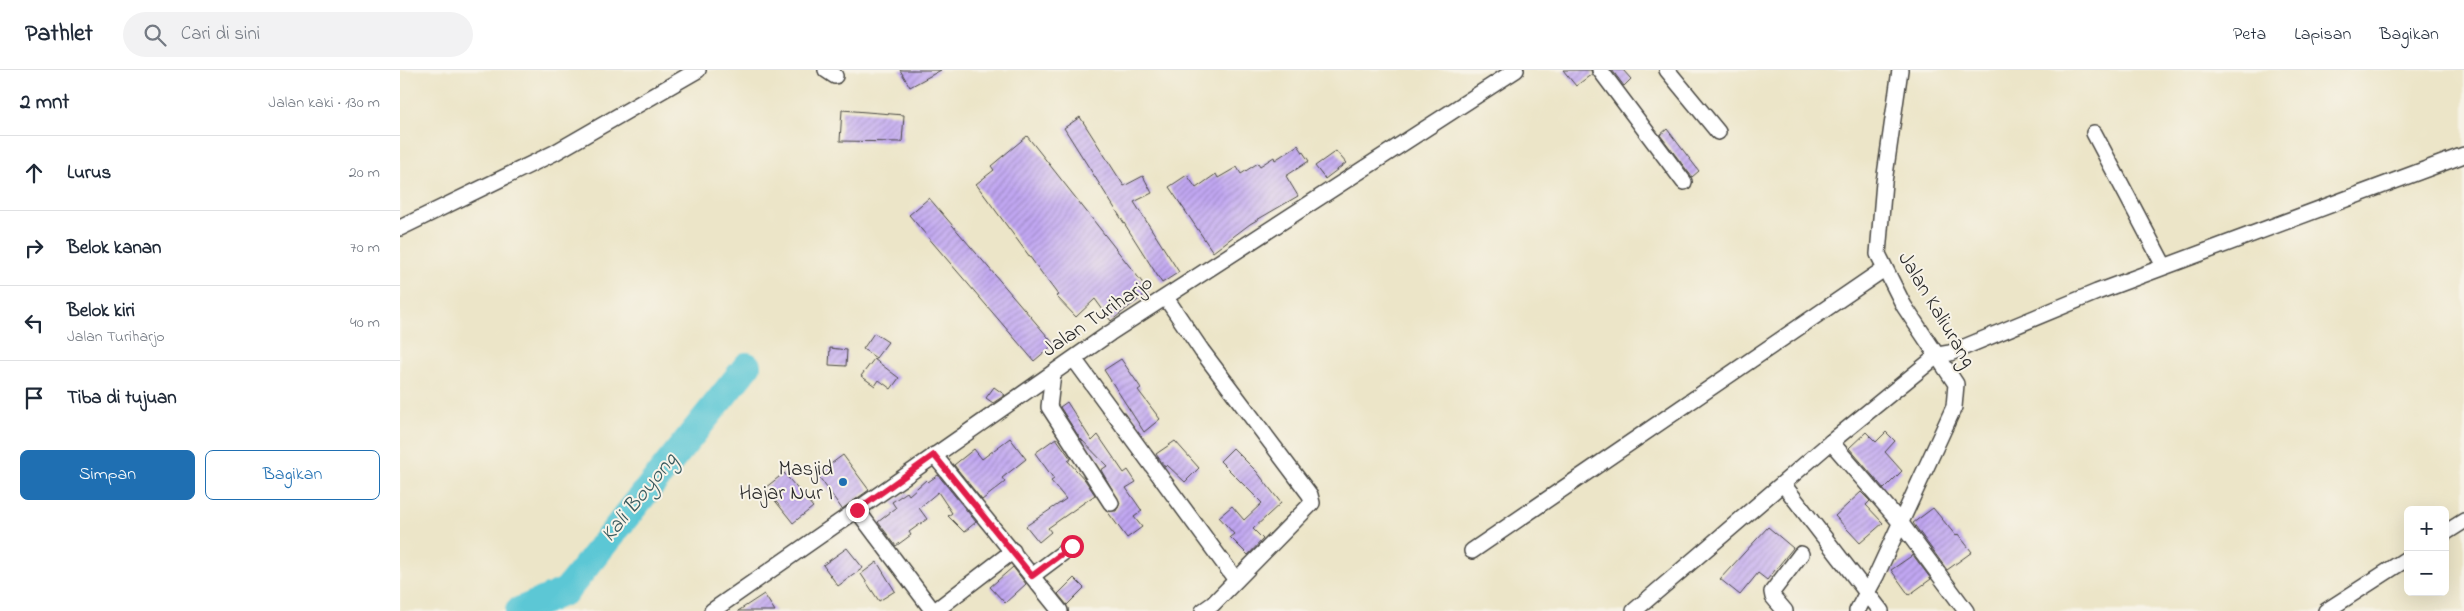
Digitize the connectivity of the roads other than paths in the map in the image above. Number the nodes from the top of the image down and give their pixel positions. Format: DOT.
graph roads {
  1 [pos="698,70"];
  2 [pos="1516,70"];
  3 [pos="1600,70"];
  4 [pos="1667,70"];
  5 [pos="1900,70"];
  6 [pos="1718,132"];
  7 [pos="2094,132"];
  8 [pos="2464,155"];
  9 [pos="1684,182"];
  10 [pos="400,228"];
  11 [pos="2164,266"];
  12 [pos="1884,269"];
  13 [pos="1166,298"];
  14 [pos="1938,354"];
  15 [pos="1074,358"];
  16 [pos="1053,373"];
  17 [pos="1831,442"];
  18 [pos="934,455"];
  19 [pos="1783,484"];
  20 [pos="1111,503"];
  21 [pos="857,510"];
  22 [pos="2464,521"];
  23 [pos="1900,522"];
  24 [pos="2449,530"];
  25 [pos="1072,546"];
  26 [pos="1012,551"];
  27 [pos="1472,551"];
  28 [pos="1801,554"];
  29 [pos="2404,561"];
  30 [pos="1032,576"];
  31 [pos="1236,580"];
  32 [pos="1867,592"];
  33 [pos="712,611"];
  34 [pos="934,611"];
  35 [pos="1060,611"];
  36 [pos="1203,611"];
  37 [pos="1634,611"];
  38 [pos="1785,611"];
  39 [pos="1857,611"];
  40 [pos="1880,611"];
  41 [pos="1966,611"];
  42 [pos="2326,611"];
  1 -- 10 [label="street"];
  2 -- 13 [label="street, Jalan Turiharjo"];
  3 -- 9 [label="street"];
  4 -- 6 [label="street"];
  5 -- 12 [label="street, Jalan Kaliurang"];
  7 -- 11 [label="street"];
  8 -- 11 [label="street"];
  11 -- 14 [label="street"];
  12 -- 14 [label="street, Jalan Kaliurang"];
  12 -- 27 [label="street"];
  13 -- 15 [label="street, Jalan Turiharjo"];
  13 -- 31 [label="street"];
  14 -- 17 [label="street"];
  14 -- 23 [label="street, Jalan Kaliurang"];
  15 -- 16 [label="street, Jalan Turiharjo"];
  15 -- 31 [label="street"];
  16 -- 18 [label="street, Jalan Turiharjo"];
  16 -- 20 [label="street"];
  17 -- 19 [label="street"];
  17 -- 23 [label="street"];
  18 -- 21 [label="street, Jalan Turiharjo"];
  18 -- 26 [label="street"];
  19 -- 32 [label="street"];
  19 -- 37 [label="street"];
  21 -- 33 [label="street, Jalan Turiharjo"];
  21 -- 34 [label="street"];
  22 -- 24 [label="street"];
  23 -- 32 [label="street, Jalan Kaliurang"];
  23 -- 41 [label="street"];
  25 -- 30 [label="street"];
  26 -- 30 [label="street"];
  26 -- 34 [label="street"];
  28 -- 38 [label="street"];
  29 -- 42 [label="street"];
  30 -- 35 [label="street"];
  31 -- 36 [label="street"];
  32 -- 39 [label="street, Jalan Kaliurang"];
  32 -- 40 [label="street"];
}
